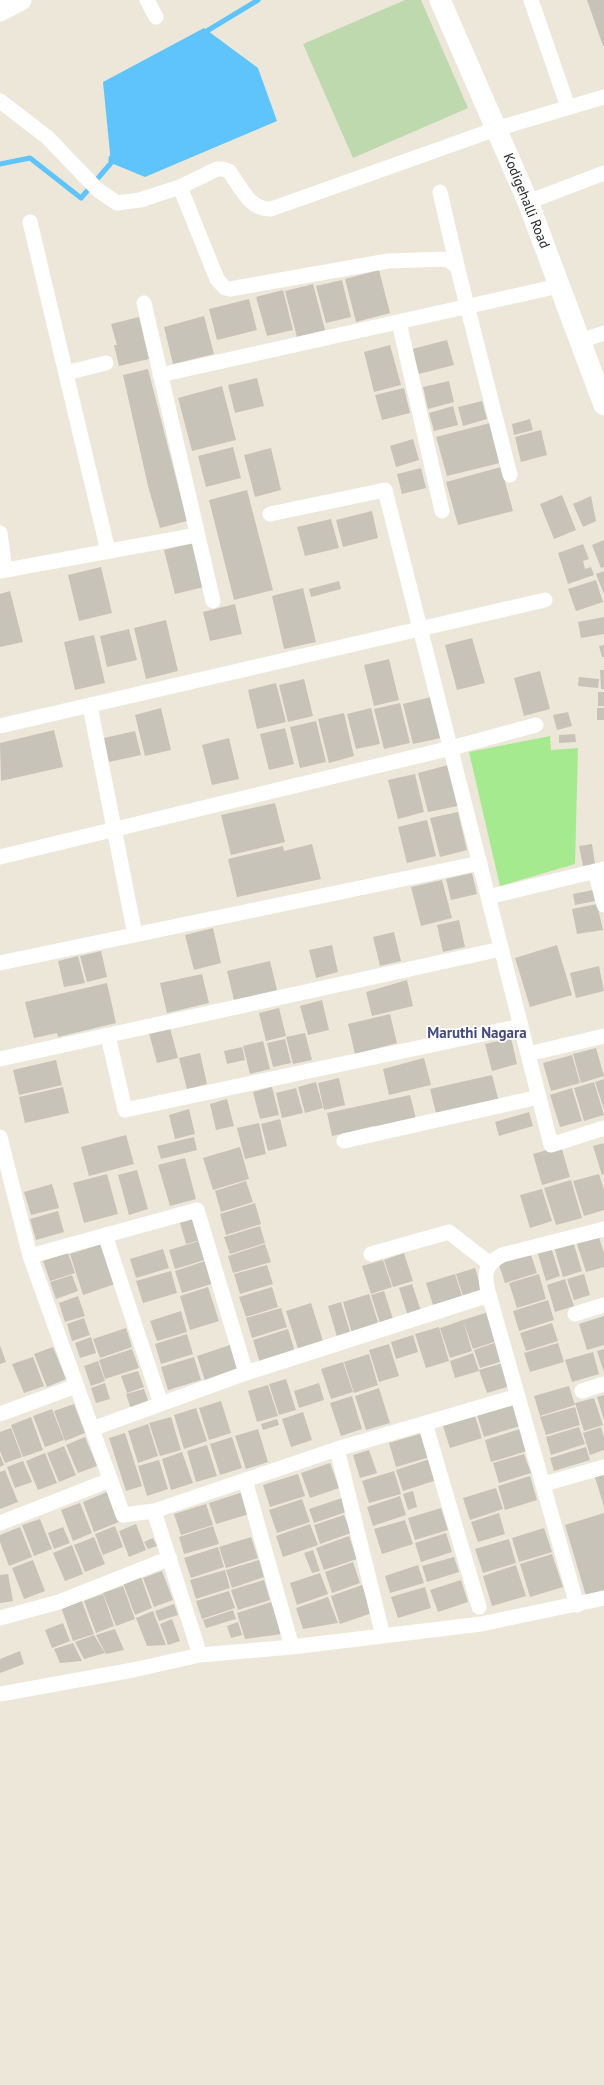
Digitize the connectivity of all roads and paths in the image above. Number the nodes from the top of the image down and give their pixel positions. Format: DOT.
graph roads {
  1 [pos="21,0"];
  2 [pos="148,0"];
  3 [pos="440,0"];
  4 [pos="531,0"];
  5 [pos="0,11"];
  6 [pos="156,17"];
  7 [pos="604,97"];
  8 [pos="0,101"];
  9 [pos="568,107"];
  10 [pos="496,129"];
  11 [pos="604,173"];
  12 [pos="180,187"];
  13 [pos="440,192"];
  14 [pos="528,202"];
  15 [pos="30,222"];
  16 [pos="457,266"];
  17 [pos="559,286"];
  18 [pos="144,303"];
  19 [pos="468,307"];
  20 [pos="399,322"];
  21 [pos="604,333"];
  22 [pos="580,341"];
  23 [pos="106,363"];
  24 [pos="66,373"];
  25 [pos="160,375"];
  26 [pos="604,405"];
  27 [pos="510,475"];
  28 [pos="442,511"];
  29 [pos="270,514"];
  30 [pos="0,533"];
  31 [pos="198,535"];
  32 [pos="108,551"];
  33 [pos="3,570"];
  34 [pos="545,600"];
  35 [pos="213,601"];
  36 [pos="421,630"];
  37 [pos="90,706"];
  38 [pos="536,725"];
  39 [pos="0,726"];
  40 [pos="450,748"];
  41 [pos="115,829"];
  42 [pos="0,857"];
  43 [pos="480,863"];
  44 [pos="599,870"];
  45 [pos="488,897"];
  46 [pos="604,905"];
  47 [pos="135,935"];
  48 [pos="501,949"];
  49 [pos="0,963"];
  50 [pos="521,1026"];
  51 [pos="108,1036"];
  52 [pos="604,1036"];
  53 [pos="528,1054"];
  54 [pos="0,1059"];
  55 [pos="538,1097"];
  56 [pos="604,1128"];
  57 [pos="0,1139"];
  58 [pos="344,1141"];
  59 [pos="604,1229"];
  60 [pos="105,1235"];
  61 [pos="371,1254"];
  62 [pos="30,1256"];
  63 [pos="490,1264"];
  64 [pos="489,1295"];
  65 [pos="604,1306"];
  66 [pos="575,1314"];
  67 [pos="246,1373"];
  68 [pos="604,1384"];
  69 [pos="76,1386"];
  70 [pos="582,1391"];
  71 [pos="518,1396"];
  72 [pos="161,1404"];
  73 [pos="0,1414"];
  74 [pos="425,1423"];
  75 [pos="92,1429"];
  76 [pos="337,1449"];
  77 [pos="604,1467"];
  78 [pos="110,1480"];
  79 [pos="245,1480"];
  80 [pos="544,1484"];
  81 [pos="154,1511"];
  82 [pos="0,1523"];
  83 [pos="170,1558"];
  84 [pos="604,1598"];
  85 [pos="577,1605"];
  86 [pos="479,1607"];
  87 [pos="0,1618"];
  88 [pos="382,1636"];
  89 [pos="292,1647"];
  90 [pos="200,1655"];
  91 [pos="0,1694"];
  1 -- 5 [label="main road"];
  2 -- 6 [label="street"];
  3 -- 10 [label="main road, Kodigehalli Road"];
  4 -- 9 [label="street"];
  7 -- 9 [label="street"];
  8 -- 12 [label="street"];
  9 -- 10 [label="street"];
  10 -- 12 [label="street"];
  10 -- 14 [label="main road, Kodigehalli Road"];
  11 -- 14 [label="street"];
  12 -- 16 [label="street"];
  13 -- 16 [label="street"];
  14 -- 17 [label="main road, Kodigehalli Road"];
  15 -- 24 [label="street"];
  16 -- 19 [label="street"];
  17 -- 19 [label="street"];
  17 -- 22 [label="main road, Kodigehalli Road"];
  18 -- 25 [label="street"];
  19 -- 20 [label="street"];
  19 -- 27 [label="street"];
  20 -- 25 [label="street"];
  20 -- 28 [label="street"];
  21 -- 22 [label="street"];
  22 -- 26 [label="main road, Kodigehalli Road"];
  23 -- 24 [label="street"];
  24 -- 32 [label="street"];
  25 -- 31 [label="street"];
  29 -- 36 [label="street"];
  30 -- 33 [label="street"];
  31 -- 32 [label="street"];
  31 -- 35 [label="street"];
  32 -- 33 [label="street"];
  34 -- 36 [label="street"];
  36 -- 37 [label="street"];
  36 -- 40 [label="street"];
  37 -- 39 [label="street"];
  37 -- 41 [label="street"];
  38 -- 40 [label="street"];
  40 -- 41 [label="street"];
  40 -- 43 [label="street"];
  41 -- 42 [label="street"];
  41 -- 47 [label="street"];
  43 -- 45 [label="street"];
  43 -- 47 [label="street"];
  44 -- 45 [label="street"];
  44 -- 46 [label="street"];
  45 -- 48 [label="street"];
  47 -- 49 [label="street"];
  48 -- 50 [label="street"];
  48 -- 51 [label="street"];
  50 -- 51 [label="street"];
  50 -- 53 [label="street"];
  51 -- 54 [label="street"];
  52 -- 53 [label="street"];
  53 -- 55 [label="street"];
  55 -- 56 [label="street"];
  55 -- 58 [label="street"];
  57 -- 62 [label="street"];
  59 -- 63 [label="street"];
  60 -- 62 [label="street"];
  60 -- 67 [label="street"];
  60 -- 72 [label="street"];
  61 -- 63 [label="street"];
  62 -- 69 [label="street"];
  63 -- 64 [label="street"];
  64 -- 67 [label="street"];
  64 -- 71 [label="street"];
  65 -- 66 [label="street"];
  67 -- 72 [label="street"];
  68 -- 70 [label="street"];
  69 -- 73 [label="street"];
  69 -- 75 [label="street"];
  71 -- 74 [label="street"];
  71 -- 80 [label="street"];
  72 -- 75 [label="street"];
  74 -- 76 [label="street"];
  74 -- 86 [label="street"];
  75 -- 78 [label="street"];
  76 -- 79 [label="street"];
  76 -- 88 [label="street"];
  77 -- 80 [label="street"];
  78 -- 81 [label="street"];
  78 -- 82 [label="street"];
  79 -- 81 [label="street"];
  79 -- 89 [label="street"];
  80 -- 85 [label="street"];
  81 -- 83 [label="street"];
  83 -- 87 [label="street"];
  83 -- 90 [label="street"];
  84 -- 85 [label="street"];
  85 -- 88 [label="street"];
  88 -- 89 [label="street"];
  89 -- 90 [label="street"];
  90 -- 91 [label="street"];
}
